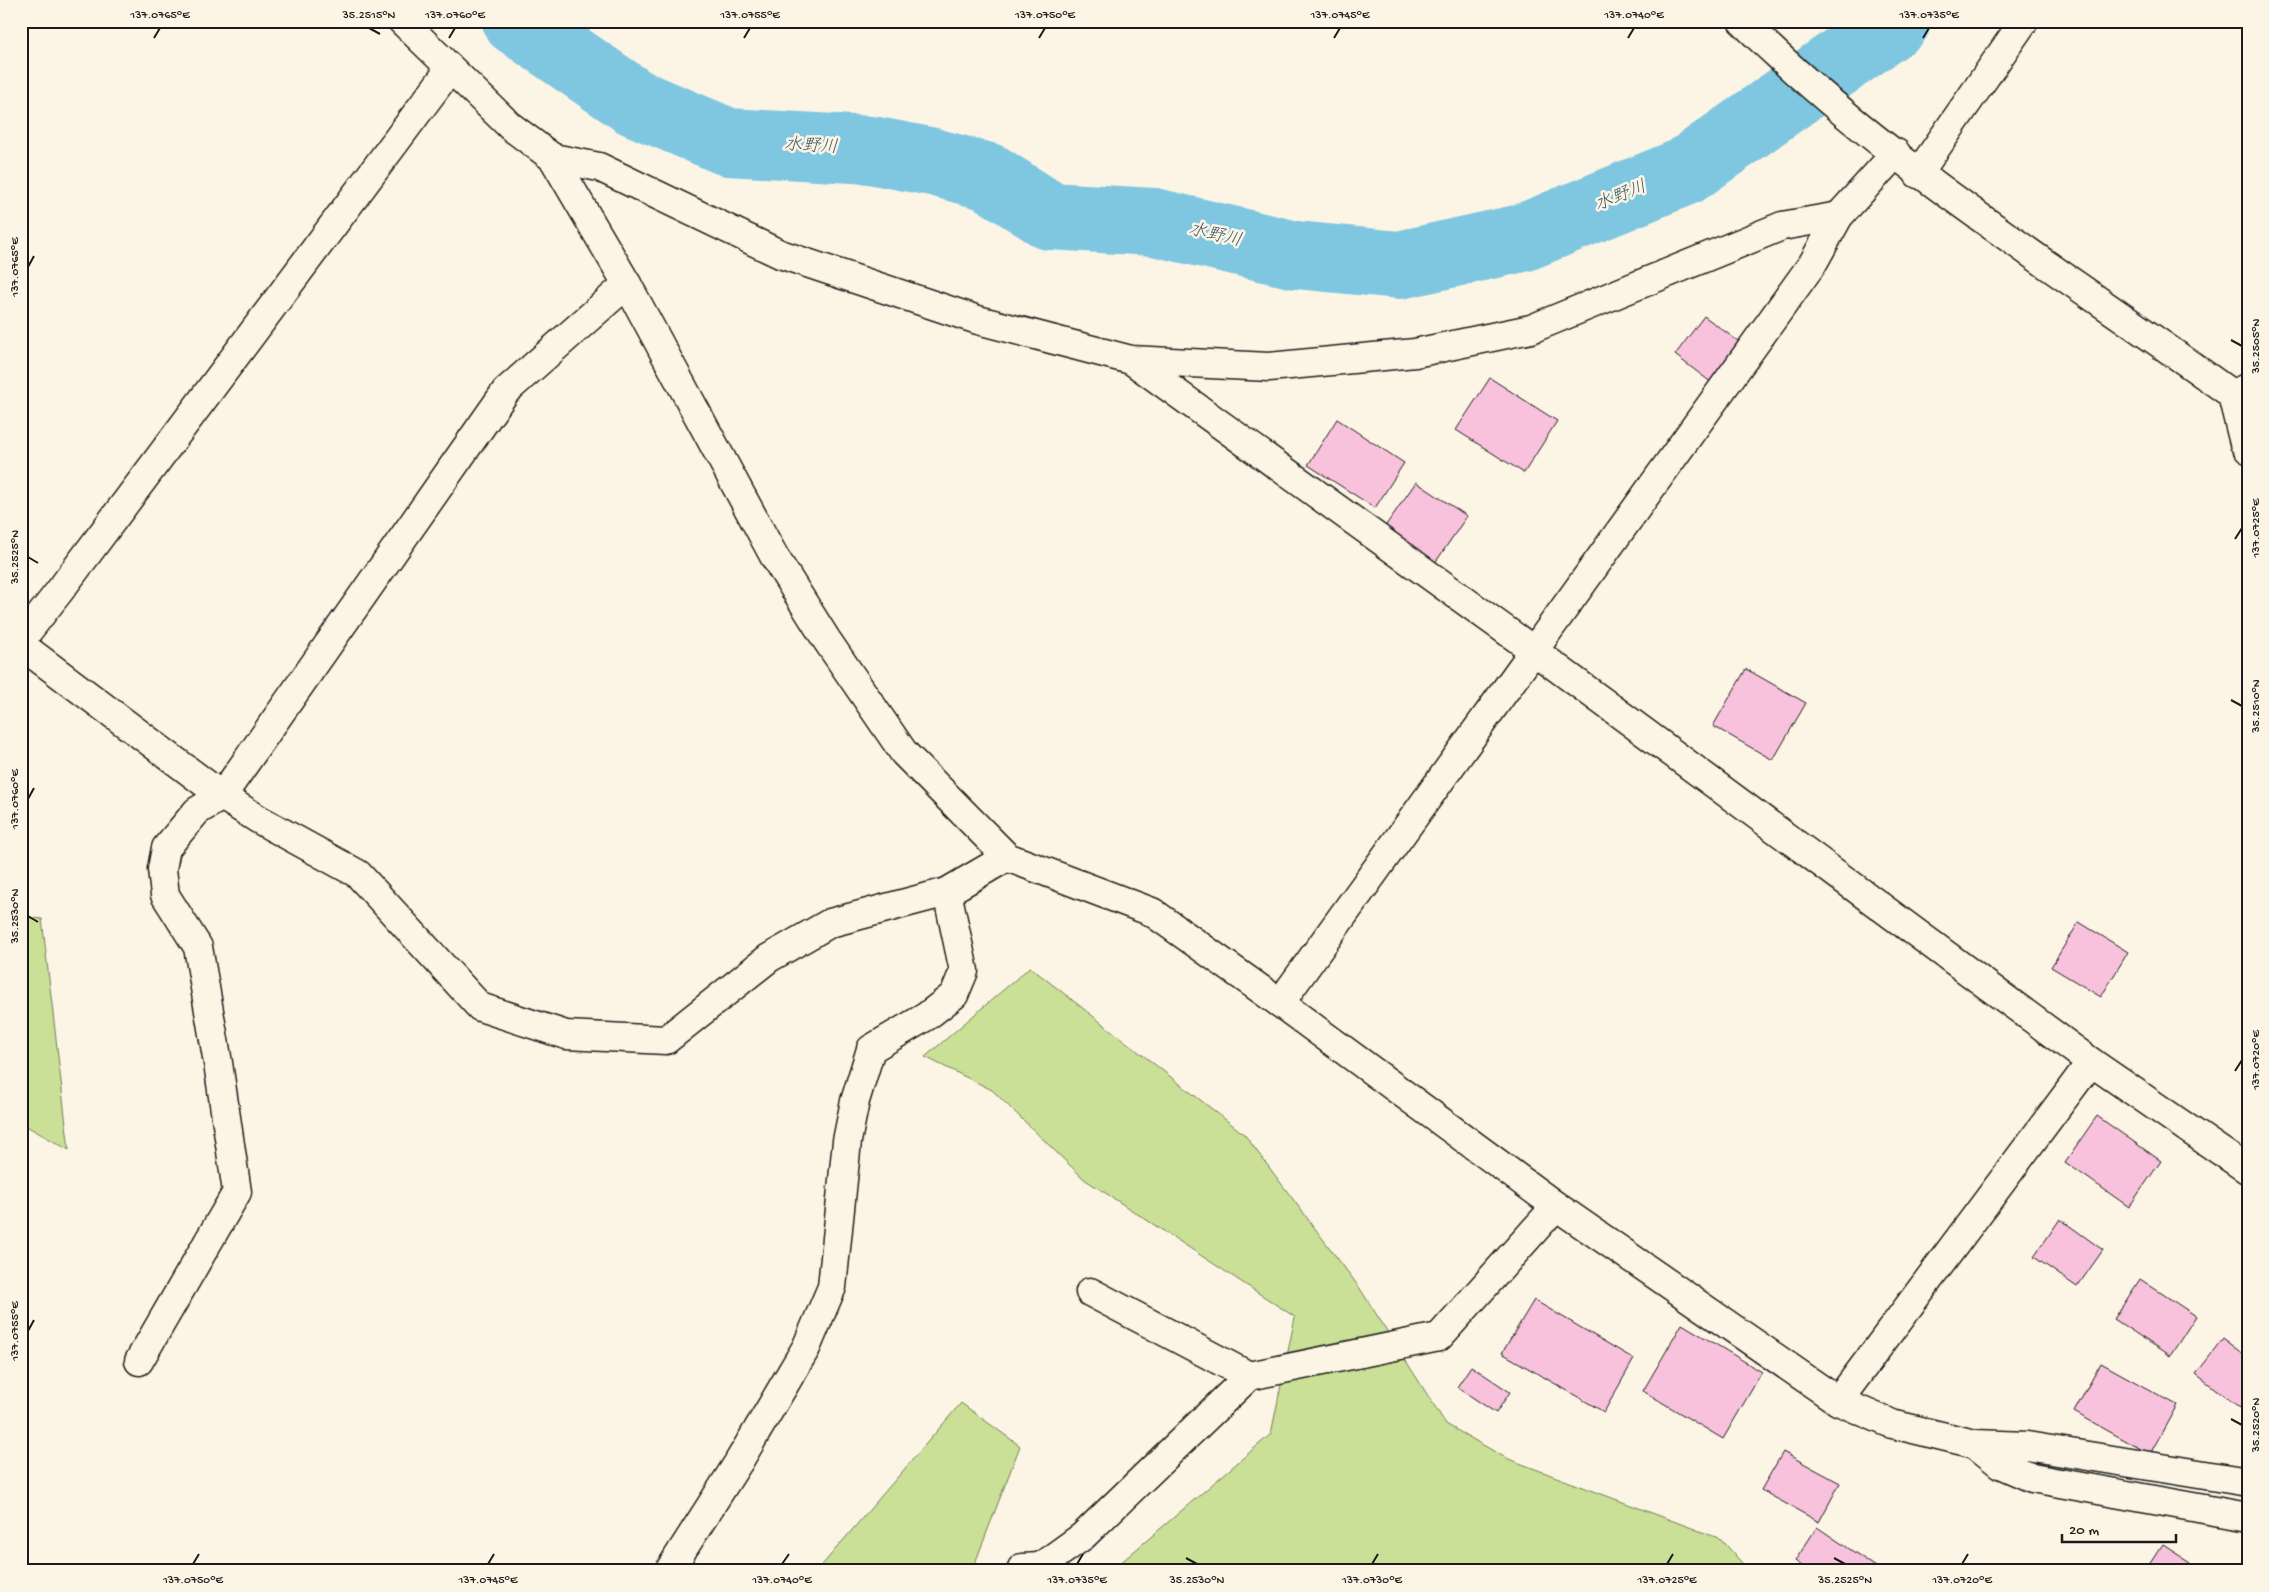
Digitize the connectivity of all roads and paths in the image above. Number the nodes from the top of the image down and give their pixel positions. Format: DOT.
graph roads {
  1 [pos="402,21"];
  2 [pos="1742,21"];
  3 [pos="2024,21"];
  4 [pos="450,69"];
  5 [pos="1888,147"];
  6 [pos="553,158"];
  7 [pos="1918,174"];
  8 [pos="1839,216"];
  9 [pos="628,284"];
  10 [pos="1131,360"];
  11 [pos="2243,396"];
  12 [pos="2248,449"];
  13 [pos="21,640"];
  14 [pos="21,645"];
  15 [pos="1533,650"];
  16 [pos="222,796"];
  17 [pos="1007,857"];
  18 [pos="947,892"];
  19 [pos="1280,1003"];
  20 [pos="2091,1062"];
  21 [pos="2248,1170"];
  22 [pos="1556,1206"];
  23 [pos="1090,1292"];
  24 [pos="139,1361"];
  25 [pos="1249,1376"];
  26 [pos="1838,1401"];
  27 [pos="1975,1444"];
  28 [pos="2248,1482"];
  29 [pos="2248,1517"];
  30 [pos="1022,1568"];
  31 [pos="669,1571"];
  1 -- 4 [label="street"];
  2 -- 5 [label="street"];
  3 -- 7 [label="street"];
  4 -- 6 [label="street"];
  4 -- 13 [label="street"];
  5 -- 7 [label="street"];
  5 -- 8 [label="street"];
  6 -- 9 [label="street"];
  6 -- 10 [label="street"];
  7 -- 11 [label="street"];
  8 -- 10 [label="street"];
  8 -- 15 [label="street"];
  9 -- 16 [label="street"];
  9 -- 17 [label="street"];
  10 -- 15 [label="street"];
  11 -- 12 [label="street"];
  14 -- 16 [label="street"];
  15 -- 19 [label="street"];
  15 -- 20 [label="street"];
  16 -- 18 [label="street"];
  16 -- 24 [label="street"];
  17 -- 18 [label="street"];
  17 -- 19 [label="street"];
  18 -- 31 [label="street"];
  19 -- 22 [label="street"];
  20 -- 21 [label="street"];
  20 -- 26 [label="street"];
  22 -- 25 [label="street"];
  22 -- 26 [label="street"];
  23 -- 25 [label="street"];
  25 -- 30 [label="street"];
  26 -- 27 [label="street"];
  27 -- 28 [label="street"];
  27 -- 29 [label="street"];
}
